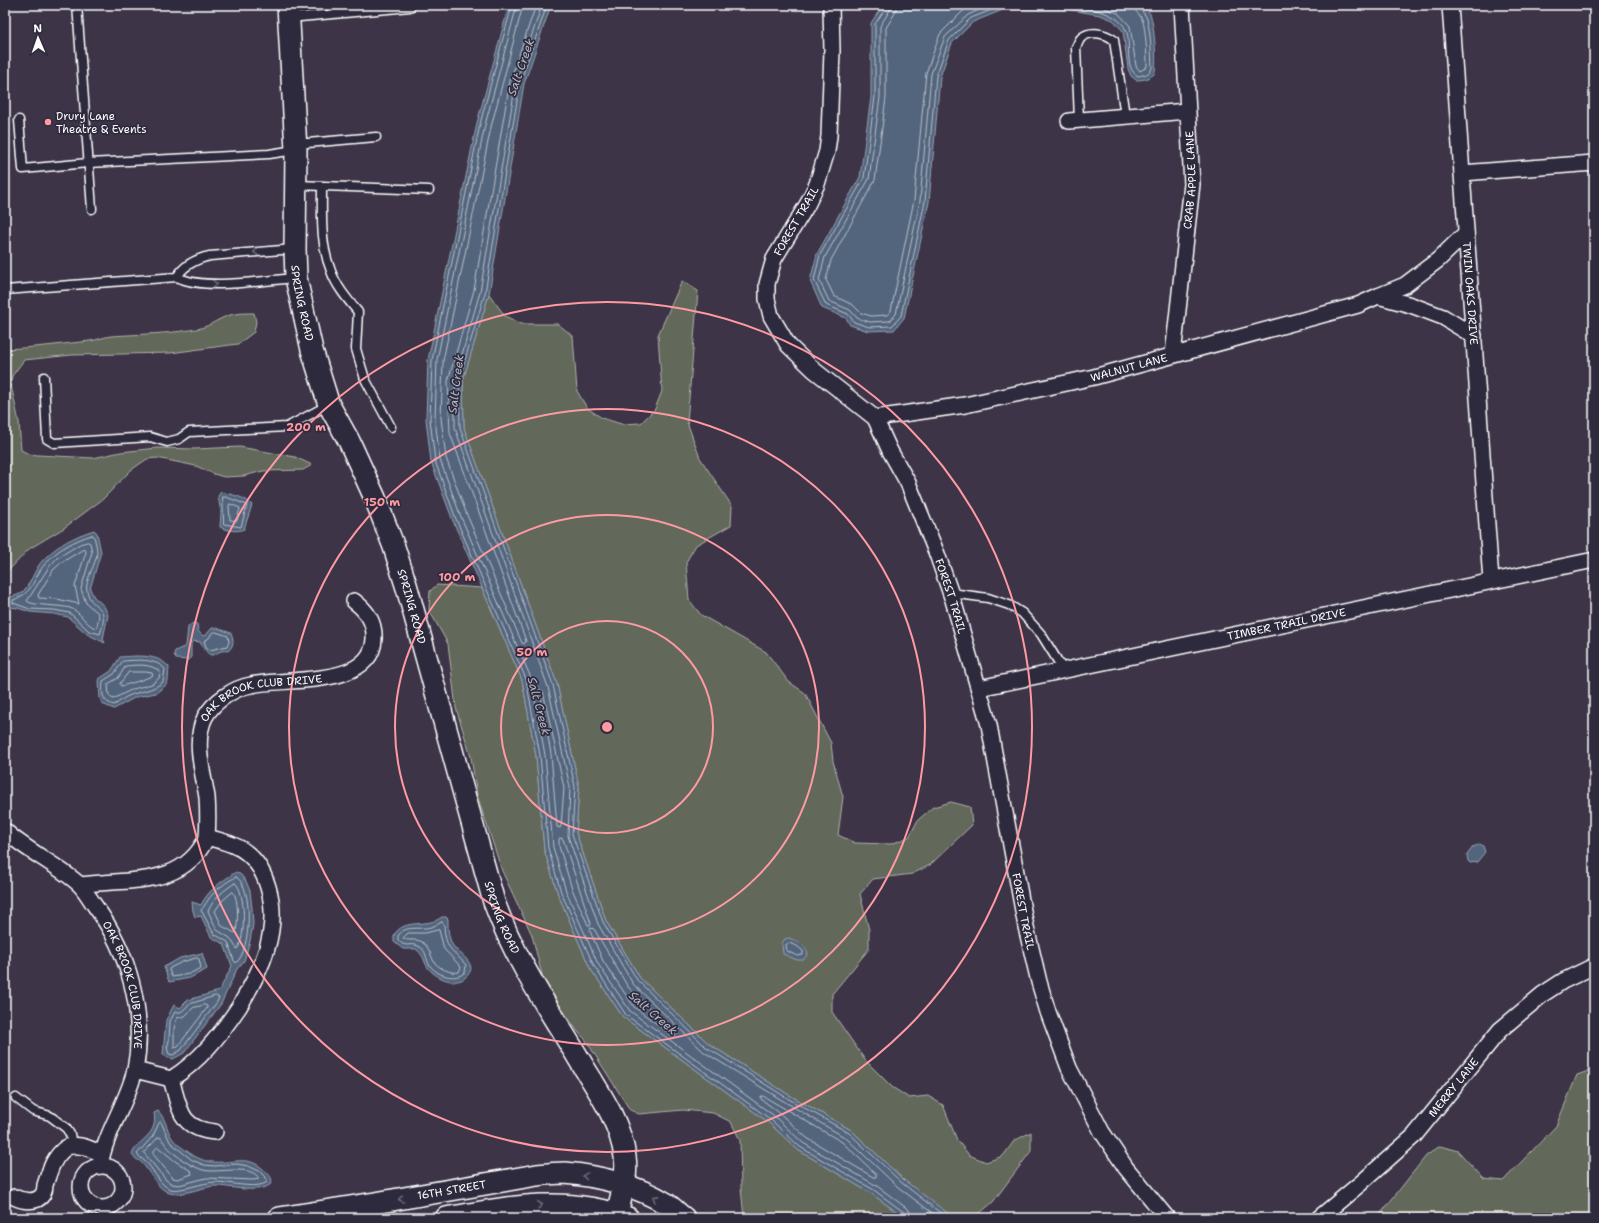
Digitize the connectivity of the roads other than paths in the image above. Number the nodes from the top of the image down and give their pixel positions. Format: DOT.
graph roads {
  1 [pos="77,5"];
  2 [pos="831,5"];
  3 [pos="1182,5"];
  4 [pos="1450,5"];
  5 [pos="410,7"];
  6 [pos="288,12"];
  7 [pos="1187,111"];
  8 [pos="1125,116"];
  9 [pos="19,120"];
  10 [pos="1074,120"];
  11 [pos="376,136"];
  12 [pos="295,147"];
  13 [pos="88,163"];
  14 [pos="1594,163"];
  15 [pos="1462,173"];
  16 [pos="296,185"];
  17 [pos="322,186"];
  18 [pos="429,190"];
  19 [pos="92,209"];
  20 [pos="1466,233"];
  21 [pos="295,249"];
  22 [pos="177,277"];
  23 [pos="296,278"];
  24 [pos="5,290"];
  25 [pos="1378,296"];
  26 [pos="1474,336"];
  27 [pos="1173,355"];
  28 [pos="44,377"];
  29 [pos="329,404"];
  30 [pos="875,418"];
  31 [pos="391,427"];
  32 [pos="1594,560"];
  33 [pos="1491,582"];
  34 [pos="951,593"];
  35 [pos="354,601"];
  36 [pos="1064,670"];
  37 [pos="979,688"];
  38 [pos="5,831"];
  39 [pos="207,837"];
  40 [pos="80,885"];
  41 [pos="1594,966"];
  42 [pos="135,1070"];
  43 [pos="171,1079"];
  44 [pos="16,1098"];
  45 [pos="215,1132"];
  46 [pos="72,1145"];
  47 [pos="101,1160"];
  48 [pos="623,1185"];
  49 [pos="14,1197"];
  50 [pos="105,1212"];
  51 [pos="622,1216"];
  52 [pos="279,1218"];
  53 [pos="446,1218"];
  54 [pos="684,1218"];
  55 [pos="1167,1218"];
  56 [pos="1318,1218"];
  1 -- 13 [label="lane"];
  2 -- 30 [label="street, FOREST TRAIL"];
  3 -- 7 [label="street, CRAB APPLE LANE"];
  4 -- 15 [label="street, TWIN OAKS DRIVE"];
  5 -- 6 [label="lane"];
  6 -- 12 [label="street, SPRING ROAD"];
  7 -- 8 [label="street"];
  7 -- 27 [label="street, CRAB APPLE LANE"];
  8 -- 10 [label="street"];
  8 -- 10 [label="lane"];
  9 -- 13 [label="lane"];
  11 -- 12 [label="lane"];
  12 -- 13 [label="lane"];
  12 -- 16 [label="street, SPRING ROAD"];
  13 -- 19 [label="lane"];
  14 -- 15 [label="street"];
  15 -- 20 [label="street, TWIN OAKS DRIVE"];
  16 -- 17 [label="lane"];
  16 -- 21 [label="street, SPRING ROAD"];
  17 -- 18 [label="lane"];
  17 -- 31 [label="lane"];
  20 -- 25 [label="street, WALNUT LANE"];
  20 -- 26 [label="street, TWIN OAKS DRIVE"];
  21 -- 22 [label="lane, one-way"];
  21 -- 23 [label="street, SPRING ROAD"];
  22 -- 23 [label="lane, one-way"];
  22 -- 24 [label="lane"];
  23 -- 29 [label="street, SPRING ROAD"];
  25 -- 26 [label="street"];
  25 -- 27 [label="street, WALNUT LANE"];
  26 -- 33 [label="street, TWIN OAKS DRIVE"];
  27 -- 30 [label="street, WALNUT LANE"];
  28 -- 29 [label="lane"];
  29 -- 48 [label="street, SPRING ROAD"];
  30 -- 34 [label="street, FOREST TRAIL"];
  32 -- 33 [label="street, TIMBER TRAIL DRIVE"];
  33 -- 36 [label="street, TIMBER TRAIL DRIVE"];
  34 -- 36 [label="lane"];
  34 -- 37 [label="street, FOREST TRAIL"];
  35 -- 39 [label="street, OAK BROOK CLUB DRIVE"];
  36 -- 37 [label="street, TIMBER TRAIL DRIVE"];
  37 -- 55 [label="street, FOREST TRAIL"];
  38 -- 40 [label="street, OAK BROOK CLUB DRIVE"];
  39 -- 40 [label="street"];
  39 -- 43 [label="street"];
  40 -- 42 [label="street, OAK BROOK CLUB DRIVE"];
  41 -- 56 [label="street, MERRY LANE"];
  42 -- 43 [label="street"];
  42 -- 47 [label="street, OAK BROOK CLUB DRIVE"];
  43 -- 45 [label="street"];
  44 -- 46 [label="lane"];
  46 -- 47 [label="street"];
  46 -- 49 [label="street"];
  47 -- 50 [label="street"];
  47 -- 50 [label="street"];
  48 -- 51 [label="street, SPRING ROAD"];
  48 -- 52 [label="street, 16TH STREET, one-way"];
  54 -- 48 [label="street, one-way"];
  53 -- 51 [label="street, one-way"];
}
